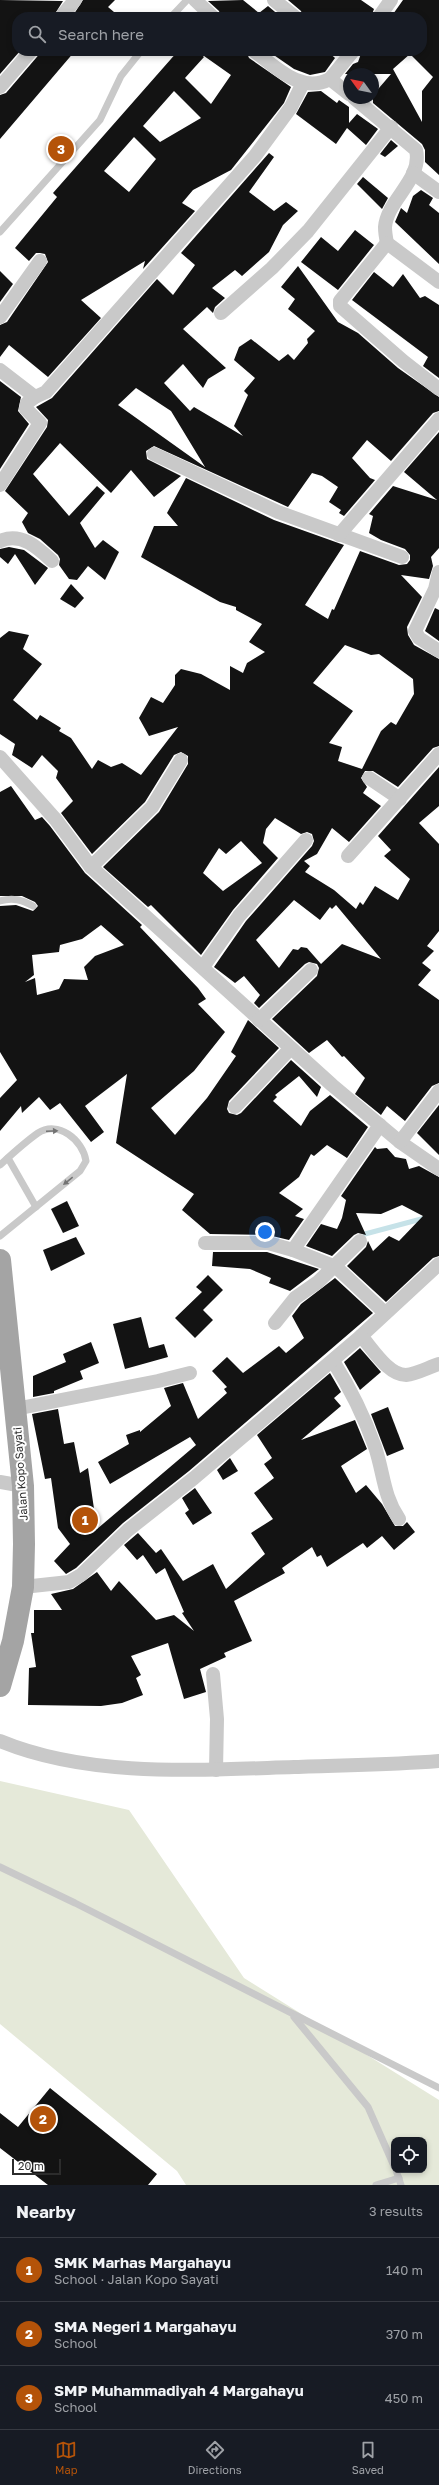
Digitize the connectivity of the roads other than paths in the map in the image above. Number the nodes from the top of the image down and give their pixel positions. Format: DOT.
graph roads {
  1 [pos="75,0"];
  2 [pos="187,0"];
  3 [pos="195,0"];
  4 [pos="391,0"];
  5 [pos="281,2"];
  6 [pos="65,12"];
  7 [pos="176,12"];
  8 [pos="208,12"];
  9 [pos="290,12"];
  10 [pos="383,12"];
  11 [pos="28,56"];
  12 [pos="137,56"];
  13 [pos="261,56"];
  14 [pos="345,56"];
  15 [pos="330,79"];
  16 [pos="303,84"];
  17 [pos="0,87"];
  18 [pos="343,89"];
  19 [pos="362,104"];
  20 [pos="392,127"];
  21 [pos="413,174"];
  22 [pos="439,192"];
  23 [pos="0,232"];
  24 [pos="387,242"];
  25 [pos="40,262"];
  26 [pos="439,282"];
  27 [pos="221,313"];
  28 [pos="0,317"];
  29 [pos="0,370"];
  30 [pos="439,388"];
  31 [pos="35,397"];
  32 [pos="439,419"];
  33 [pos="154,454"];
  34 [pos="0,485"];
  35 [pos="339,535"];
  36 [pos="0,541"];
  37 [pos="402,557"];
  38 [pos="52,561"];
  39 [pos="438,577"];
  40 [pos="439,651"];
  41 [pos="439,754"];
  42 [pos="0,757"];
  43 [pos="181,760"];
  44 [pos="369,778"];
  45 [pos="400,799"];
  46 [pos="306,840"];
  47 [pos="348,856"];
  48 [pos="91,867"];
  49 [pos="0,901"];
  50 [pos="33,906"];
  51 [pos="203,967"];
  52 [pos="311,970"];
  53 [pos="259,1020"];
  54 [pos="290,1048"];
  55 [pos="439,1091"];
  56 [pos="235,1106"];
  57 [pos="380,1125"];
  58 [pos="400,1142"];
  59 [pos="8,1158"];
  60 [pos="0,1165"];
  61 [pos="439,1169"];
  62 [pos="36,1207"];
  63 [pos="0,1236"];
  64 [pos="360,1241"];
  65 [pos="205,1243"];
  66 [pos="293,1250"];
  67 [pos="0,1260"];
  68 [pos="439,1264"];
  69 [pos="336,1267"];
  70 [pos="385,1313"];
  71 [pos="276,1323"];
  72 [pos="361,1336"];
  73 [pos="333,1361"];
  74 [pos="439,1364"];
  75 [pos="190,1373"];
  76 [pos="15,1409"];
  77 [pos="0,1482"];
  78 [pos="23,1486"];
  79 [pos="399,1519"];
  80 [pos="23,1587"];
  81 [pos="213,1674"];
  82 [pos="0,1686"];
  83 [pos="0,1741"];
  84 [pos="439,1761"];
  85 [pos="216,1770"];
  86 [pos="0,1867"];
  87 [pos="291,2013"];
  88 [pos="439,2088"];
  89 [pos="391,2159"];
  90 [pos="400,2181"];
  91 [pos="376,2185"];
  1 -- 6 [label="street"];
  2 -- 7 [label="lane"];
  3 -- 8 [label="street"];
  4 -- 10 [label="street"];
  5 -- 9 [label="street"];
  11 -- 17 [label="street"];
  12 -- 23 [label="lane"];
  13 -- 16 [label="street"];
  14 -- 15 [label="street"];
  15 -- 16 [label="street"];
  15 -- 18 [label="street"];
  16 -- 31 [label="street"];
  19 -- 20 [label="street"];
  20 -- 21 [label="street"];
  20 -- 27 [label="street"];
  21 -- 22 [label="street"];
  21 -- 24 [label="street"];
  24 -- 26 [label="street"];
  24 -- 30 [label="street"];
  25 -- 28 [label="street"];
  29 -- 31 [label="street"];
  31 -- 34 [label="street"];
  32 -- 35 [label="street"];
  33 -- 35 [label="street"];
  35 -- 37 [label="street"];
  36 -- 38 [label="street"];
  39 -- 40 [label="street"];
  41 -- 45 [label="street"];
  42 -- 48 [label="street"];
  43 -- 48 [label="street"];
  44 -- 45 [label="street"];
  45 -- 47 [label="street"];
  46 -- 51 [label="street"];
  48 -- 51 [label="street"];
  49 -- 50 [label="lane"];
  51 -- 53 [label="street"];
  52 -- 53 [label="street"];
  53 -- 54 [label="street"];
  54 -- 56 [label="street"];
  54 -- 57 [label="street"];
  55 -- 58 [label="street"];
  57 -- 58 [label="street"];
  57 -- 66 [label="street"];
  58 -- 61 [label="street"];
  59 -- 60 [label="lane"];
  59 -- 62 [label="lane"];
  59 -- 62 [label="lane, one-way"];
  62 -- 63 [label="lane"];
  64 -- 69 [label="street"];
  65 -- 66 [label="street"];
  66 -- 69 [label="street"];
  67 -- 76 [label="main road, Jalan Kopo Sayati"];
  68 -- 70 [label="street"];
  69 -- 70 [label="street"];
  69 -- 71 [label="street"];
  70 -- 72 [label="street"];
  72 -- 73 [label="street"];
  72 -- 74 [label="street"];
  73 -- 79 [label="street"];
  73 -- 80 [label="street"];
  75 -- 76 [label="street"];
  76 -- 78 [label="main road, Jalan Kopo Sayati"];
  77 -- 78 [label="street"];
  78 -- 80 [label="main road, Jalan Kopo Sayati"];
  80 -- 82 [label="main road, Jalan Kopo Sayati"];
  81 -- 85 [label="street"];
  83 -- 85 [label="street"];
  84 -- 85 [label="street"];
  86 -- 87 [label="lane"];
  87 -- 88 [label="lane"];
  87 -- 89 [label="lane"];
  90 -- 91 [label="lane"];
}
